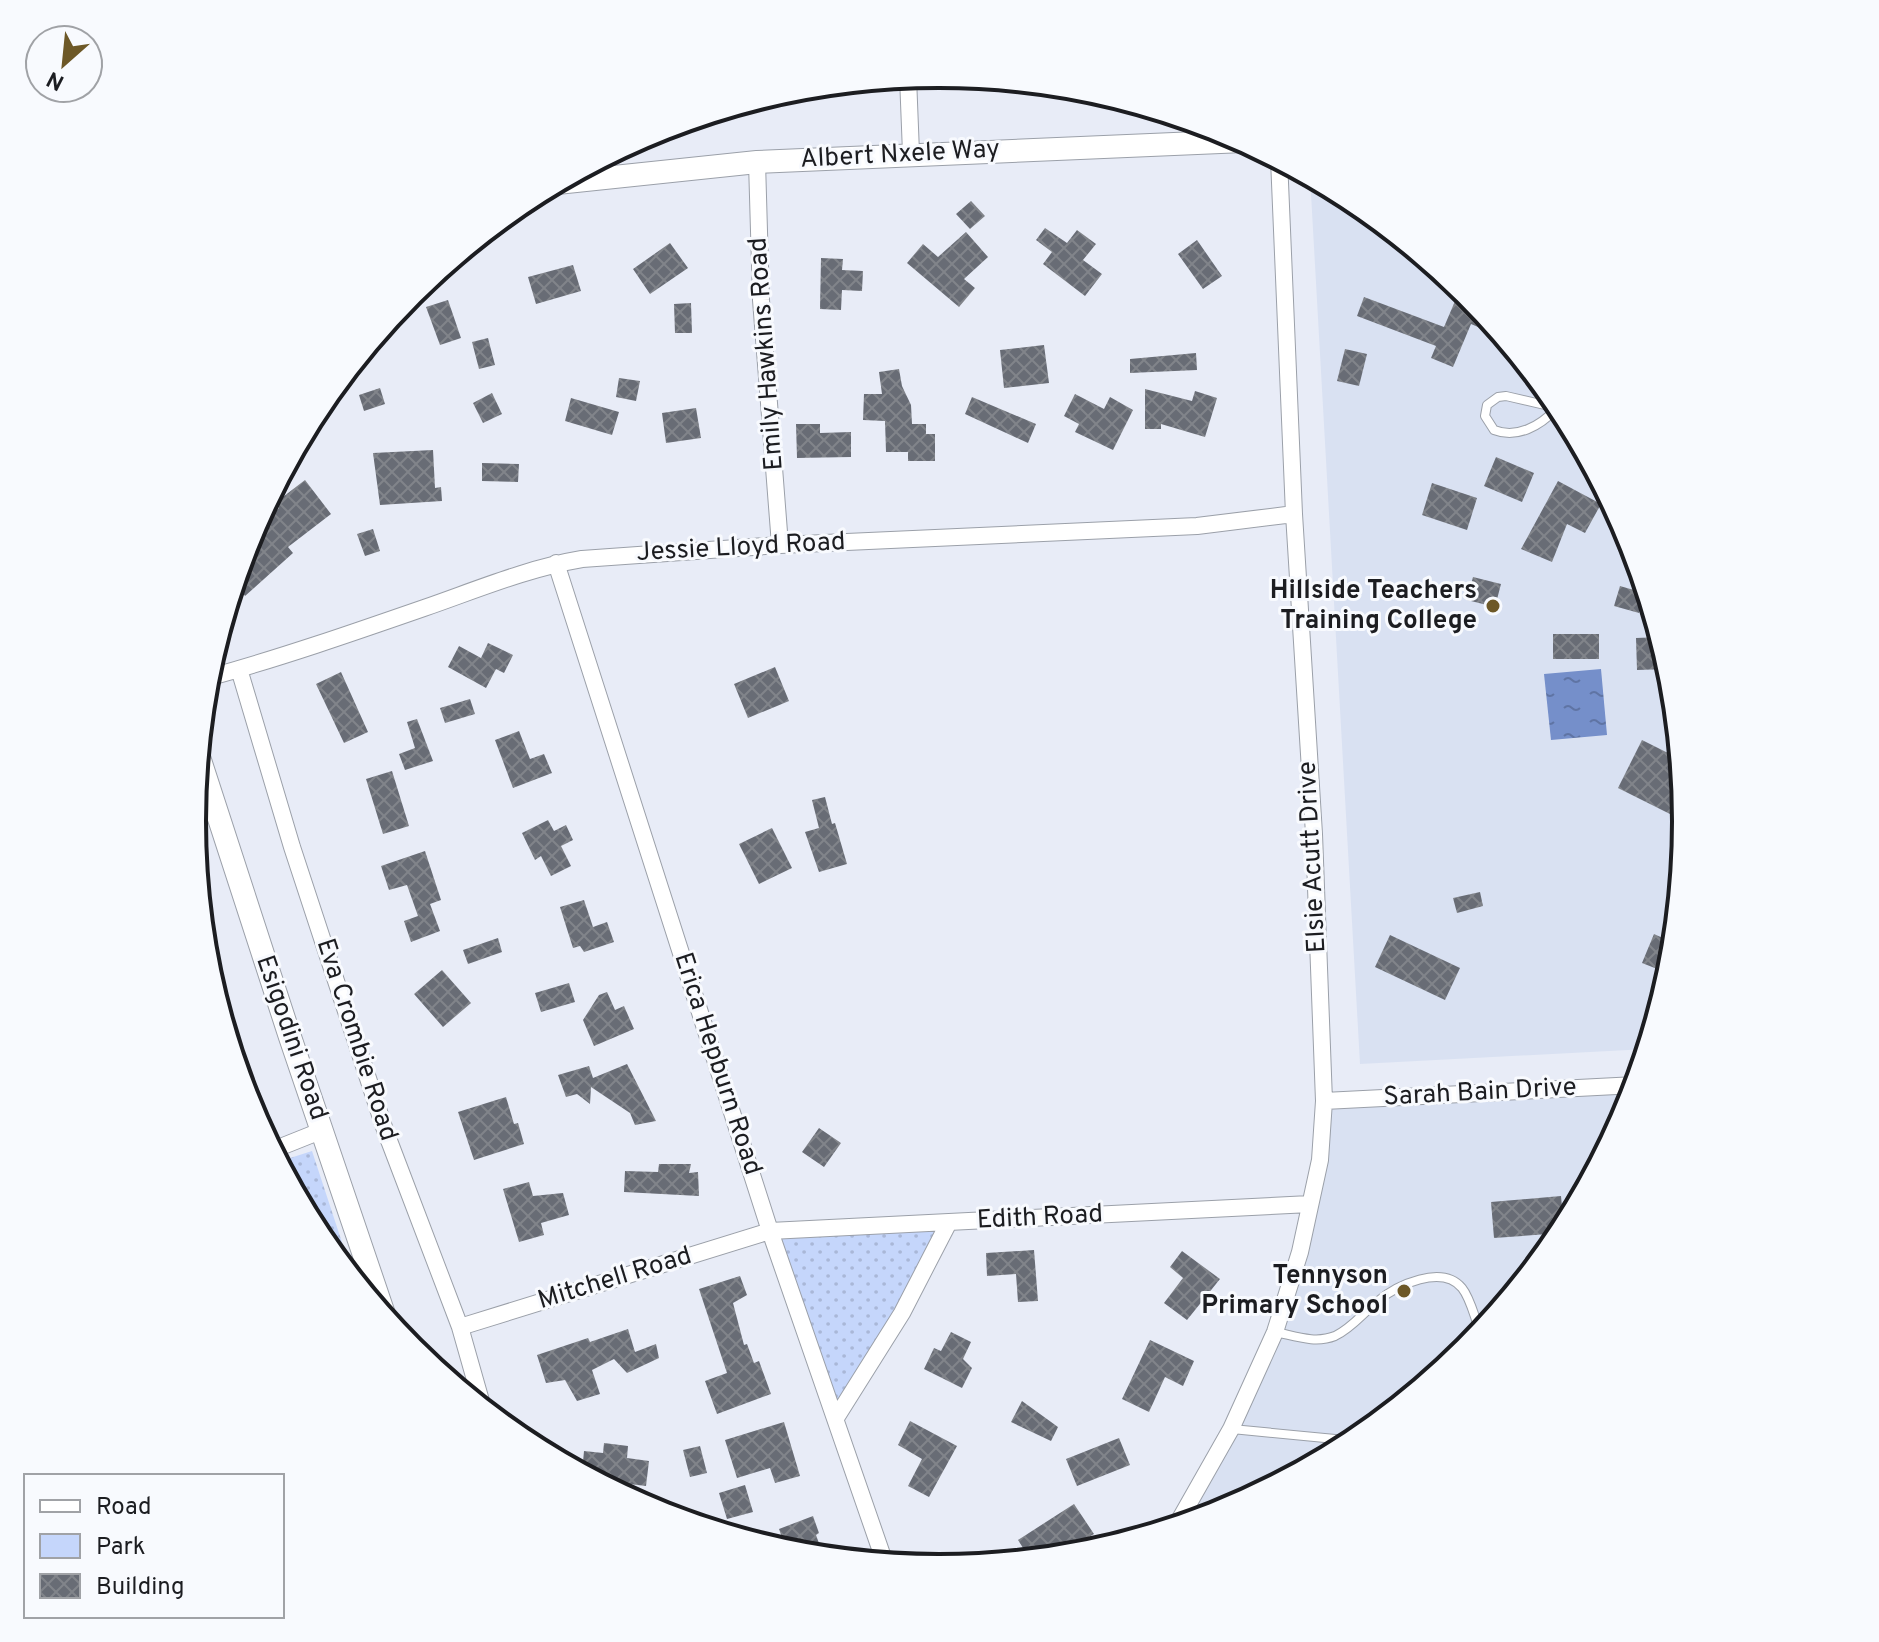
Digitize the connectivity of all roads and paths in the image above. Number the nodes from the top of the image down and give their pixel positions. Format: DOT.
graph roads {
  1 [pos="908,89"];
  2 [pos="1215,142"];
  3 [pos="911,153"];
  4 [pos="757,162"];
  5 [pos="1280,172"];
  6 [pos="584,180"];
  7 [pos="1543,405"];
  8 [pos="1550,416"];
  9 [pos="1294,514"];
  10 [pos="780,545"];
  11 [pos="556,563"];
  12 [pos="239,669"];
  13 [pos="222,674"];
  14 [pos="207,791"];
  15 [pos="1623,1086"];
  16 [pos="1324,1101"];
  17 [pos="323,1130"];
  18 [pos="283,1147"];
  19 [pos="1310,1204"];
  20 [pos="949,1222"];
  21 [pos="770,1231"];
  22 [pos="376,1289"];
  23 [pos="1476,1320"];
  24 [pos="460,1327"];
  25 [pos="1275,1332"];
  26 [pos="478,1390"];
  27 [pos="836,1418"];
  28 [pos="1231,1429"];
  29 [pos="1333,1439"];
  30 [pos="1184,1512"];
  31 [pos="881,1551"];
  1 -- 3 [label="street"];
  2 -- 3 [label="main road, Albert Nxele Way"];
  3 -- 4 [label="main road, Albert Nxele Way"];
  4 -- 6 [label="main road, Albert Nxele Way"];
  4 -- 10 [label="street, Emily Hawkins Road"];
  5 -- 9 [label="street, Elsie Acutt Drive"];
  7 -- 8 [label="lane"];
  9 -- 10 [label="street, Jessie Lloyd Road"];
  9 -- 16 [label="street, Elsie Acutt Drive"];
  10 -- 11 [label="street, Jessie Lloyd Road"];
  11 -- 12 [label="street, Jessie Lloyd Road"];
  11 -- 21 [label="street, Erica Hepburn Road"];
  12 -- 13 [label="street, Jessie Lloyd Road"];
  12 -- 24 [label="street, Eva Crombie Road"];
  14 -- 17 [label="main road, Esigodini Road"];
  15 -- 16 [label="street, Sarah Bain Drive"];
  16 -- 19 [label="street, Elsie Acutt Drive"];
  17 -- 18 [label="street"];
  17 -- 22 [label="main road, Esigodini Road"];
  19 -- 20 [label="street, Edith Road"];
  19 -- 25 [label="street, Elsie Acutt Drive"];
  20 -- 21 [label="street, Edith Road"];
  20 -- 27 [label="street"];
  21 -- 24 [label="street, Mitchell Road"];
  21 -- 27 [label="street, Erica Hepburn Road"];
  23 -- 25 [label="lane"];
  24 -- 26 [label="street, Eva Crombie Road"];
  25 -- 28 [label="street, Elsie Acutt Drive"];
  27 -- 31 [label="street, Erica Hepburn Road"];
  28 -- 29 [label="lane"];
  28 -- 30 [label="street, Elsie Acutt Drive"];
}
